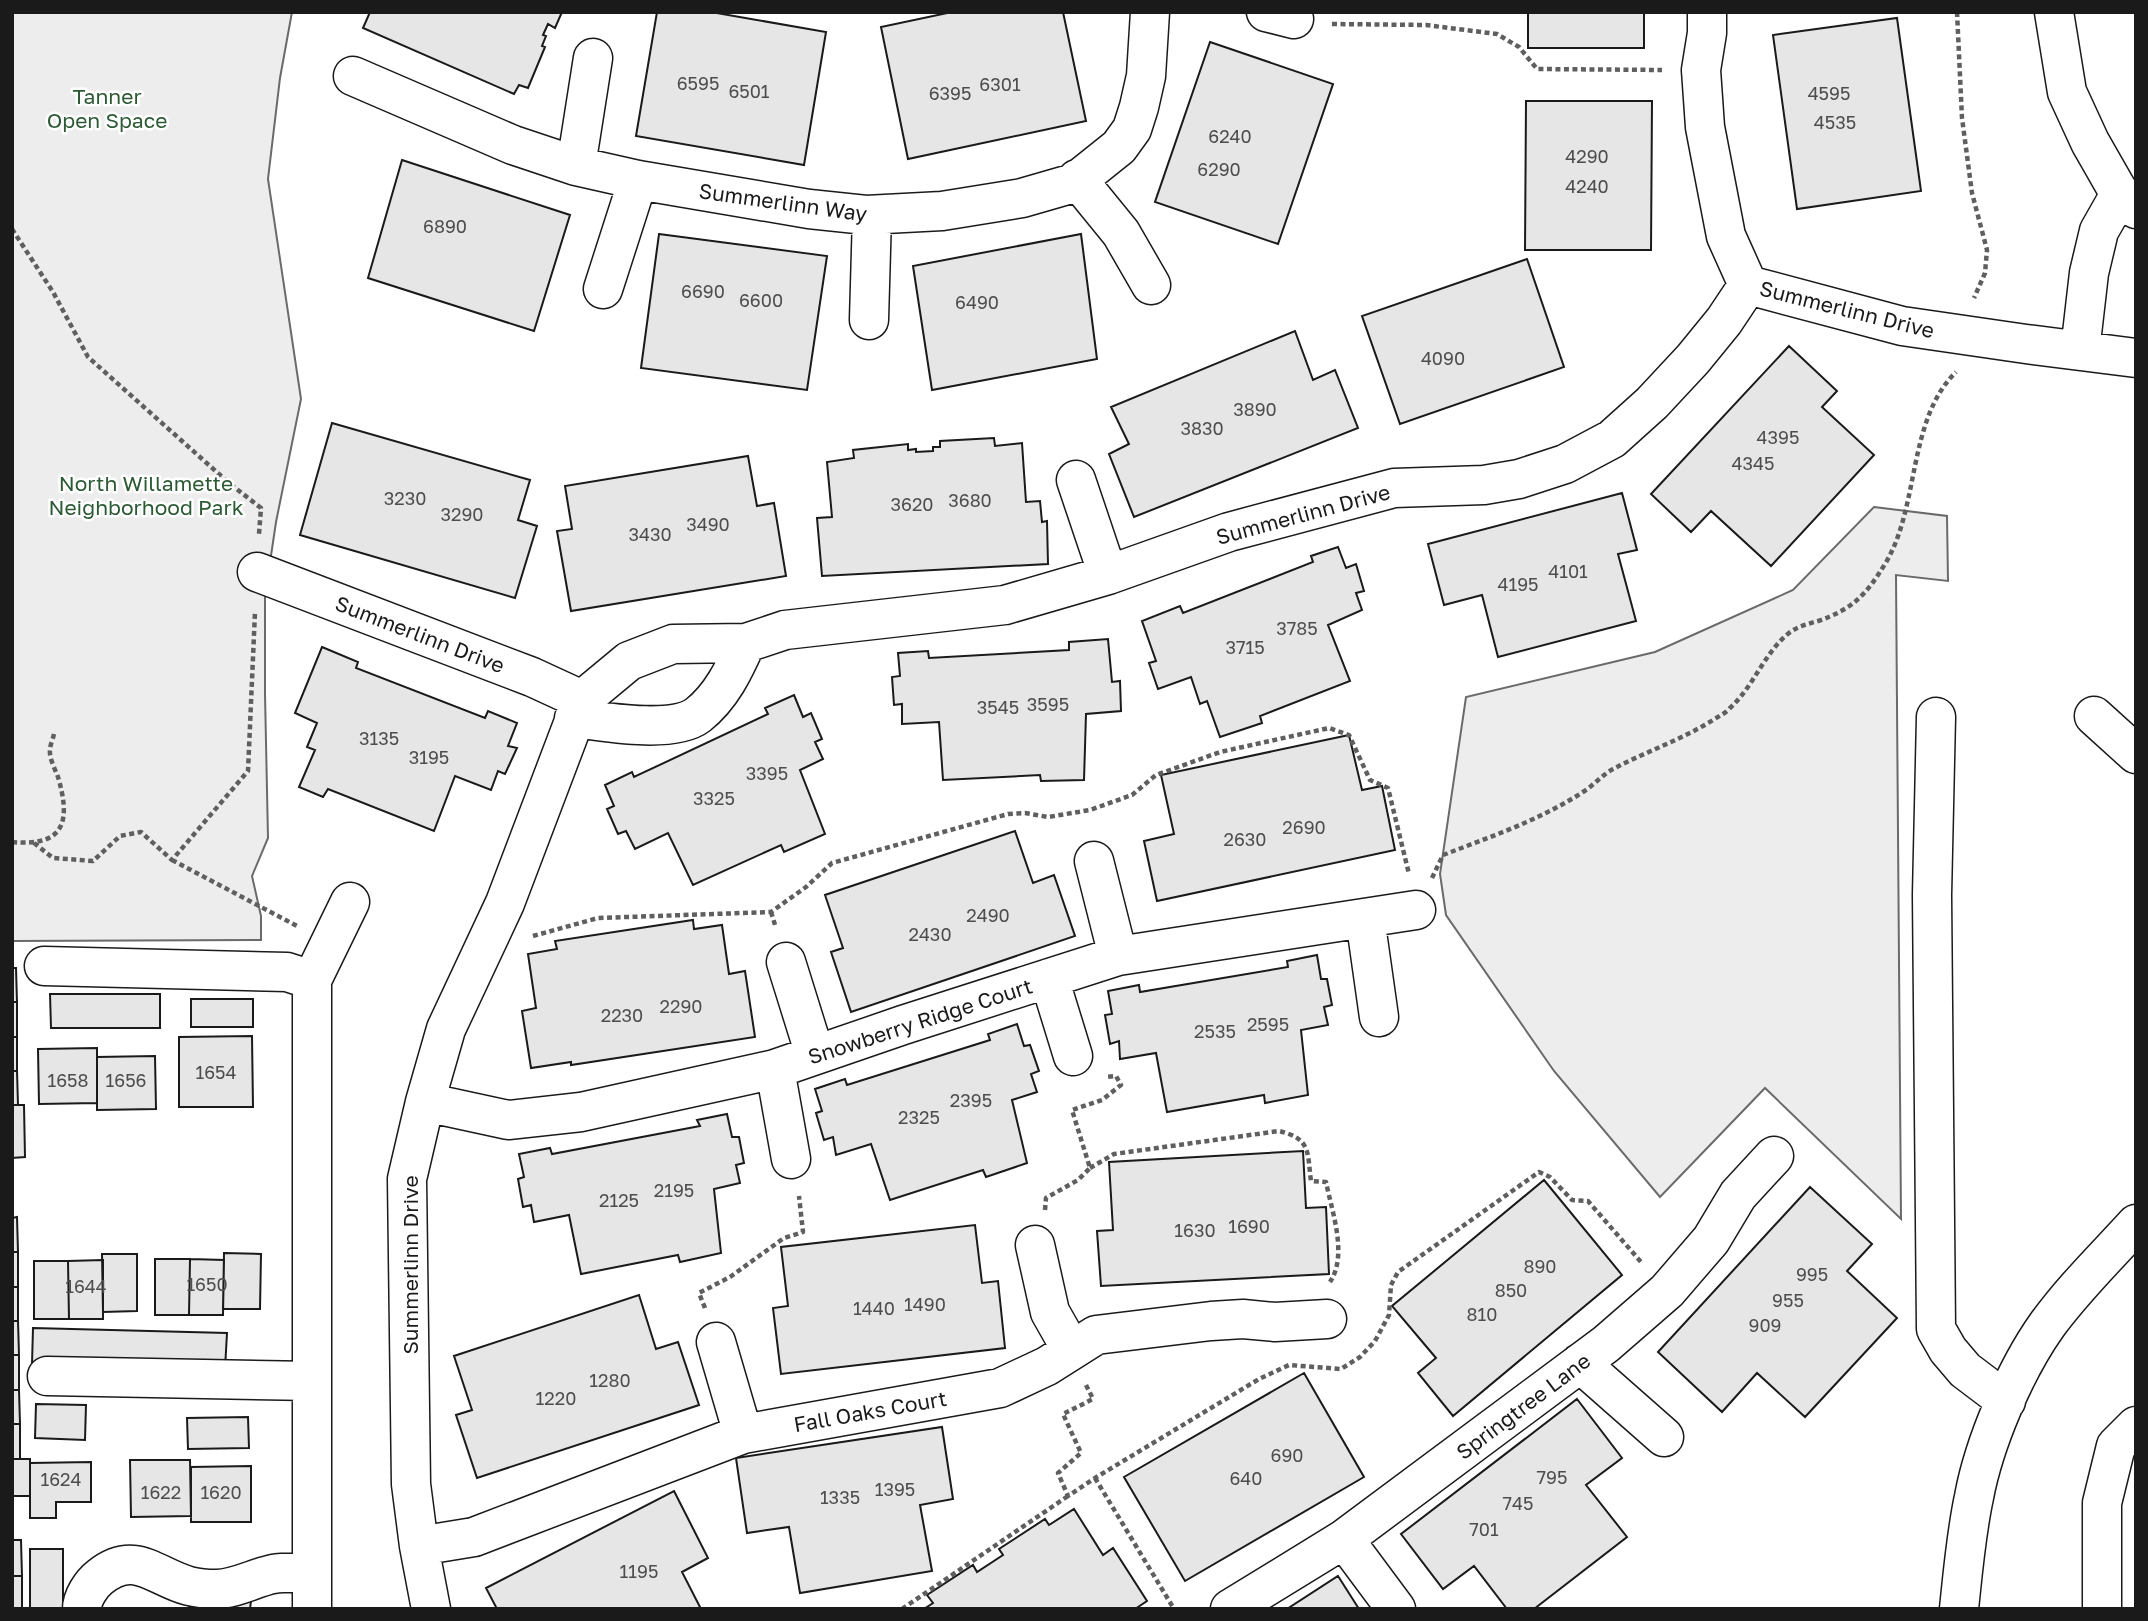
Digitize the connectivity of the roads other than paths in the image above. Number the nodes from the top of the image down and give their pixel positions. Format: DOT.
graph roads {
  1 [pos="1150,12"];
  2 [pos="1707,12"];
  3 [pos="2054,12"];
  4 [pos="593,58"];
  5 [pos="353,76"];
  6 [pos="576,166"];
  7 [pos="1077,179"];
  8 [pos="638,180"];
  9 [pos="2128,201"];
  10 [pos="872,215"];
  11 [pos="1151,285"];
  12 [pos="1748,285"];
  13 [pos="603,289"];
  14 [pos="869,320"];
  15 [pos="2080,351"];
  16 [pos="2136,358"];
  17 [pos="1076,480"];
  18 [pos="257,572"];
  19 [pos="1108,575"];
  20 [pos="746,643"];
  21 [pos="578,709"];
  22 [pos="2094,716"];
  23 [pos="1936,717"];
  24 [pos="2136,754"];
  25 [pos="1094,861"];
  26 [pos="350,902"];
  27 [pos="1416,910"];
  28 [pos="1365,918"];
  29 [pos="1118,956"];
  30 [pos="786,962"];
  31 [pos="44,966"];
  32 [pos="1049,978"];
  33 [pos="312,980"];
  34 [pos="1379,1017"];
  35 [pos="815,1055"];
  36 [pos="1073,1056"];
  37 [pos="775,1069"];
  38 [pos="425,1102"];
  39 [pos="1774,1156"];
  40 [pos="791,1159"];
  41 [pos="2136,1224"];
  42 [pos="1035,1245"];
  43 [pos="1327,1319"];
  44 [pos="716,1342"];
  45 [pos="1071,1349"];
  46 [pos="1580,1363"];
  47 [pos="47,1376"];
  48 [pos="312,1381"];
  49 [pos="2006,1401"];
  50 [pos="2136,1426"];
  51 [pos="743,1434"];
  52 [pos="1664,1437"];
  53 [pos="1343,1539"];
  54 [pos="419,1546"];
  55 [pos="311,1591"];
  56 [pos="82,1609"];
  57 [pos="431,1609"];
  58 [pos="1230,1609"];
  59 [pos="1396,1609"];
  60 [pos="1959,1609"];
  61 [pos="2102,1609"];
  1 -- 7 [label="street, Summerlinn Way"];
  2 -- 12 [label="street"];
  3 -- 9 [label="street"];
  4 -- 6 [label="street"];
  5 -- 6 [label="street, Summerlinn Way"];
  6 -- 8 [label="street, Summerlinn Way"];
  7 -- 10 [label="street, Summerlinn Way"];
  7 -- 11 [label="street"];
  8 -- 10 [label="street, Summerlinn Way"];
  8 -- 13 [label="street"];
  9 -- 15 [label="street"];
  10 -- 14 [label="street"];
  12 -- 15 [label="street, Summerlinn Drive"];
  12 -- 19 [label="street, Summerlinn Drive"];
  15 -- 16 [label="street, Summerlinn Drive"];
  17 -- 19 [label="street"];
  18 -- 21 [label="street, Summerlinn Drive"];
  19 -- 20 [label="street, Summerlinn Drive"];
  20 -- 21 [label="street, Summerlinn Drive"];
  20 -- 21 [label="street"];
  21 -- 38 [label="street, Summerlinn Drive"];
  22 -- 24 [label="street"];
  23 -- 49 [label="street"];
  25 -- 29 [label="street"];
  26 -- 33 [label="street"];
  27 -- 28 [label="street, Snowberry Ridge Court"];
  28 -- 29 [label="street, Snowberry Ridge Court"];
  28 -- 34 [label="street"];
  29 -- 32 [label="street, Snowberry Ridge Court"];
  30 -- 35 [label="street"];
  31 -- 33 [label="street"];
  32 -- 35 [label="street, Snowberry Ridge Court"];
  32 -- 36 [label="street"];
  33 -- 48 [label="street"];
  35 -- 37 [label="street, Snowberry Ridge Court"];
  37 -- 38 [label="street, Snowberry Ridge Court"];
  37 -- 40 [label="street"];
  38 -- 54 [label="street, Summerlinn Drive"];
  39 -- 46 [label="street, Springtree Lane"];
  41 -- 49 [label="street"];
  42 -- 45 [label="street"];
  43 -- 45 [label="street, Fall Oaks Court"];
  44 -- 51 [label="street"];
  45 -- 51 [label="street, Fall Oaks Court"];
  46 -- 52 [label="street"];
  46 -- 53 [label="street, Springtree Lane"];
  47 -- 48 [label="street"];
  48 -- 55 [label="street"];
  49 -- 60 [label="street"];
  50 -- 61 [label="street"];
  51 -- 54 [label="street, Fall Oaks Court"];
  53 -- 58 [label="street, Springtree Lane"];
  53 -- 59 [label="street"];
  54 -- 57 [label="street, Summerlinn Drive"];
  55 -- 56 [label="street"];
}
